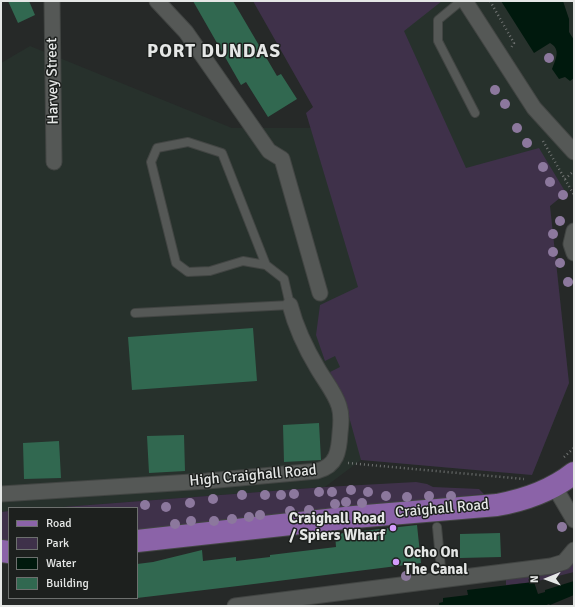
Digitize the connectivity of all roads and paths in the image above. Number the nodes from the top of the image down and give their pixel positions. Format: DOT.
graph roads {
  1 [pos="52,1"];
  2 [pos="157,1"];
  3 [pos="461,1"];
  4 [pos="465,1"];
  5 [pos="475,113"];
  6 [pos="574,152"];
  7 [pos="54,162"];
  8 [pos="574,171"];
  9 [pos="574,195"];
  10 [pos="574,231"];
  11 [pos="574,253"];
  12 [pos="266,265"];
  13 [pos="320,293"];
  14 [pos="290,305"];
  15 [pos="135,313"];
  16 [pos="333,462"];
  17 [pos="574,473"];
  18 [pos="529,479"];
  19 [pos="554,486"];
  20 [pos="1,494"];
  21 [pos="574,520"];
  22 [pos="437,527"];
  23 [pos="138,541"];
  24 [pos="574,550"];
  25 [pos="442,579"];
  26 [pos="235,606"];
  1 -- 7 [label="street, Harvey Street"];
  2 -- 13 [label="street"];
  3 -- 5 [label="lane"];
  4 -- 6 [label="street"];
  8 -- 9 [label="path"];
  10 -- 11 [label="street"];
  12 -- 12 [label="lane"];
  12 -- 14 [label="lane"];
  14 -- 15 [label="lane"];
  14 -- 16 [label="street, High Craighall Road"];
  16 -- 18 [label="path"];
  16 -- 20 [label="street, High Craighall Road"];
  17 -- 19 [label="main road, Craighall Road"];
  19 -- 21 [label="street"];
  19 -- 23 [label="main road, Craighall Road"];
  22 -- 25 [label="lane"];
  24 -- 25 [label="street"];
  25 -- 26 [label="street"];
}
